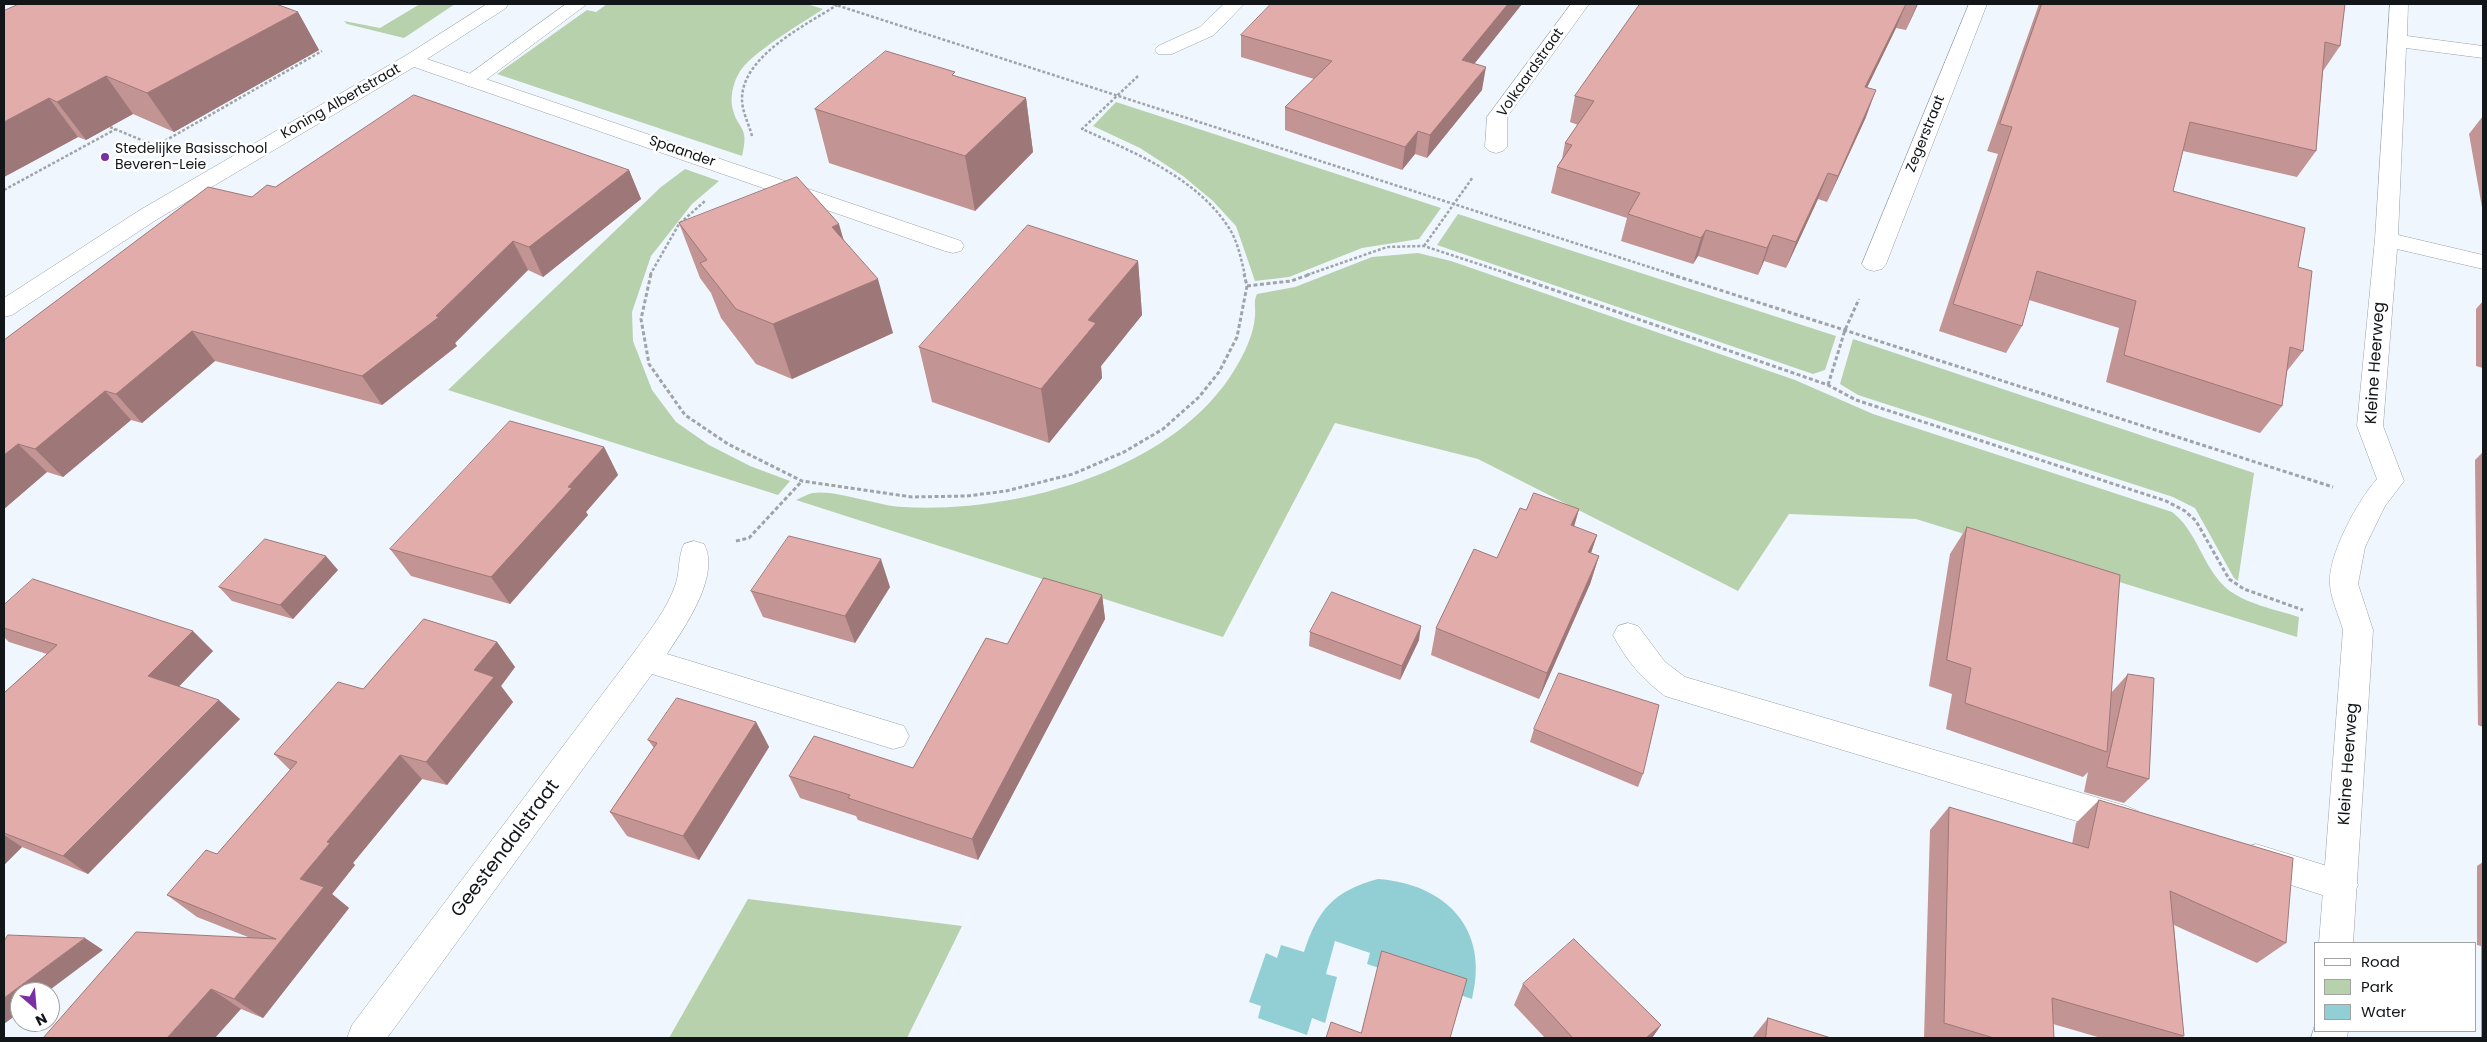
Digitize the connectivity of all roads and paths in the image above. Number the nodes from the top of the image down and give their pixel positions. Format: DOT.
graph roads {
  1 [pos="499,4"];
  2 [pos="578,4"];
  3 [pos="833,4"];
  4 [pos="1235,4"];
  5 [pos="1580,4"];
  6 [pos="1978,4"];
  7 [pos="2399,4"];
  8 [pos="839,5"];
  9 [pos="2398,41"];
  10 [pos="1166,50"];
  11 [pos="322,51"];
  12 [pos="2483,52"];
  13 [pos="412,60"];
  14 [pos="472,81"];
  15 [pos="1116,95"];
  16 [pos="110,127"];
  17 [pos="117,129"];
  18 [pos="1496,147"];
  19 [pos="739,172"];
  20 [pos="4,190"];
  21 [pos="1453,203"];
  22 [pos="2386,239"];
  23 [pos="953,246"];
  24 [pos="1424,246"];
  25 [pos="2483,262"];
  26 [pos="1874,264"];
  27 [pos="1247,286"];
  28 [pos="4,309"];
  29 [pos="1845,330"];
  30 [pos="1828,385"];
  31 [pos="802,481"];
  32 [pos="2374,500"];
  33 [pos="694,552"];
  34 [pos="2358,630"];
  35 [pos="1628,635"];
  36 [pos="646,660"];
  37 [pos="893,736"];
  38 [pos="2151,828"];
  39 [pos="2227,851"];
  40 [pos="2341,885"];
  41 [pos="2336,942"];
  42 [pos="365,1038"];
  1 -- 13 [label="street, Koning Albertstraat"];
  2 -- 14 [label="street"];
  3 -- 8 [label="path"];
  4 -- 10 [label="street"];
  5 -- 18 [label="street, Volkaardstraat"];
  6 -- 26 [label="street, Zegerstraat"];
  7 -- 9 [label="street, Kleine Heerweg"];
  8 -- 15 [label="path"];
  8 -- 19 [label="path"];
  9 -- 12 [label="street"];
  9 -- 22 [label="street, Kleine Heerweg"];
  11 -- 17 [label="path"];
  13 -- 14 [label="street, Spaander"];
  13 -- 28 [label="street, Koning Albertstraat"];
  14 -- 19 [label="street, Spaander"];
  15 -- 21 [label="path"];
  15 -- 27 [label="path"];
  16 -- 17 [label="path"];
  17 -- 20 [label="path"];
  19 -- 23 [label="street, Spaander"];
  19 -- 31 [label="path"];
  21 -- 24 [label="path"];
  21 -- 29 [label="path"];
  22 -- 25 [label="street"];
  22 -- 32 [label="street, Kleine Heerweg"];
  24 -- 27 [label="path"];
  24 -- 30 [label="path"];
  26 -- 29 [label="path"];
  27 -- 31 [label="path"];
  29 -- 30 [label="path"];
  29 -- 32 [label="path"];
  30 -- 34 [label="path"];
  31 -- 33 [label="path"];
  32 -- 34 [label="street, Kleine Heerweg"];
  33 -- 36 [label="street, Geestendalstraat"];
  34 -- 40 [label="street, Kleine Heerweg"];
  35 -- 38 [label="street"];
  36 -- 37 [label="street"];
  36 -- 42 [label="street, Geestendalstraat"];
  39 -- 40 [label="street"];
  40 -- 41 [label="street, Kleine Heerweg"];
}
